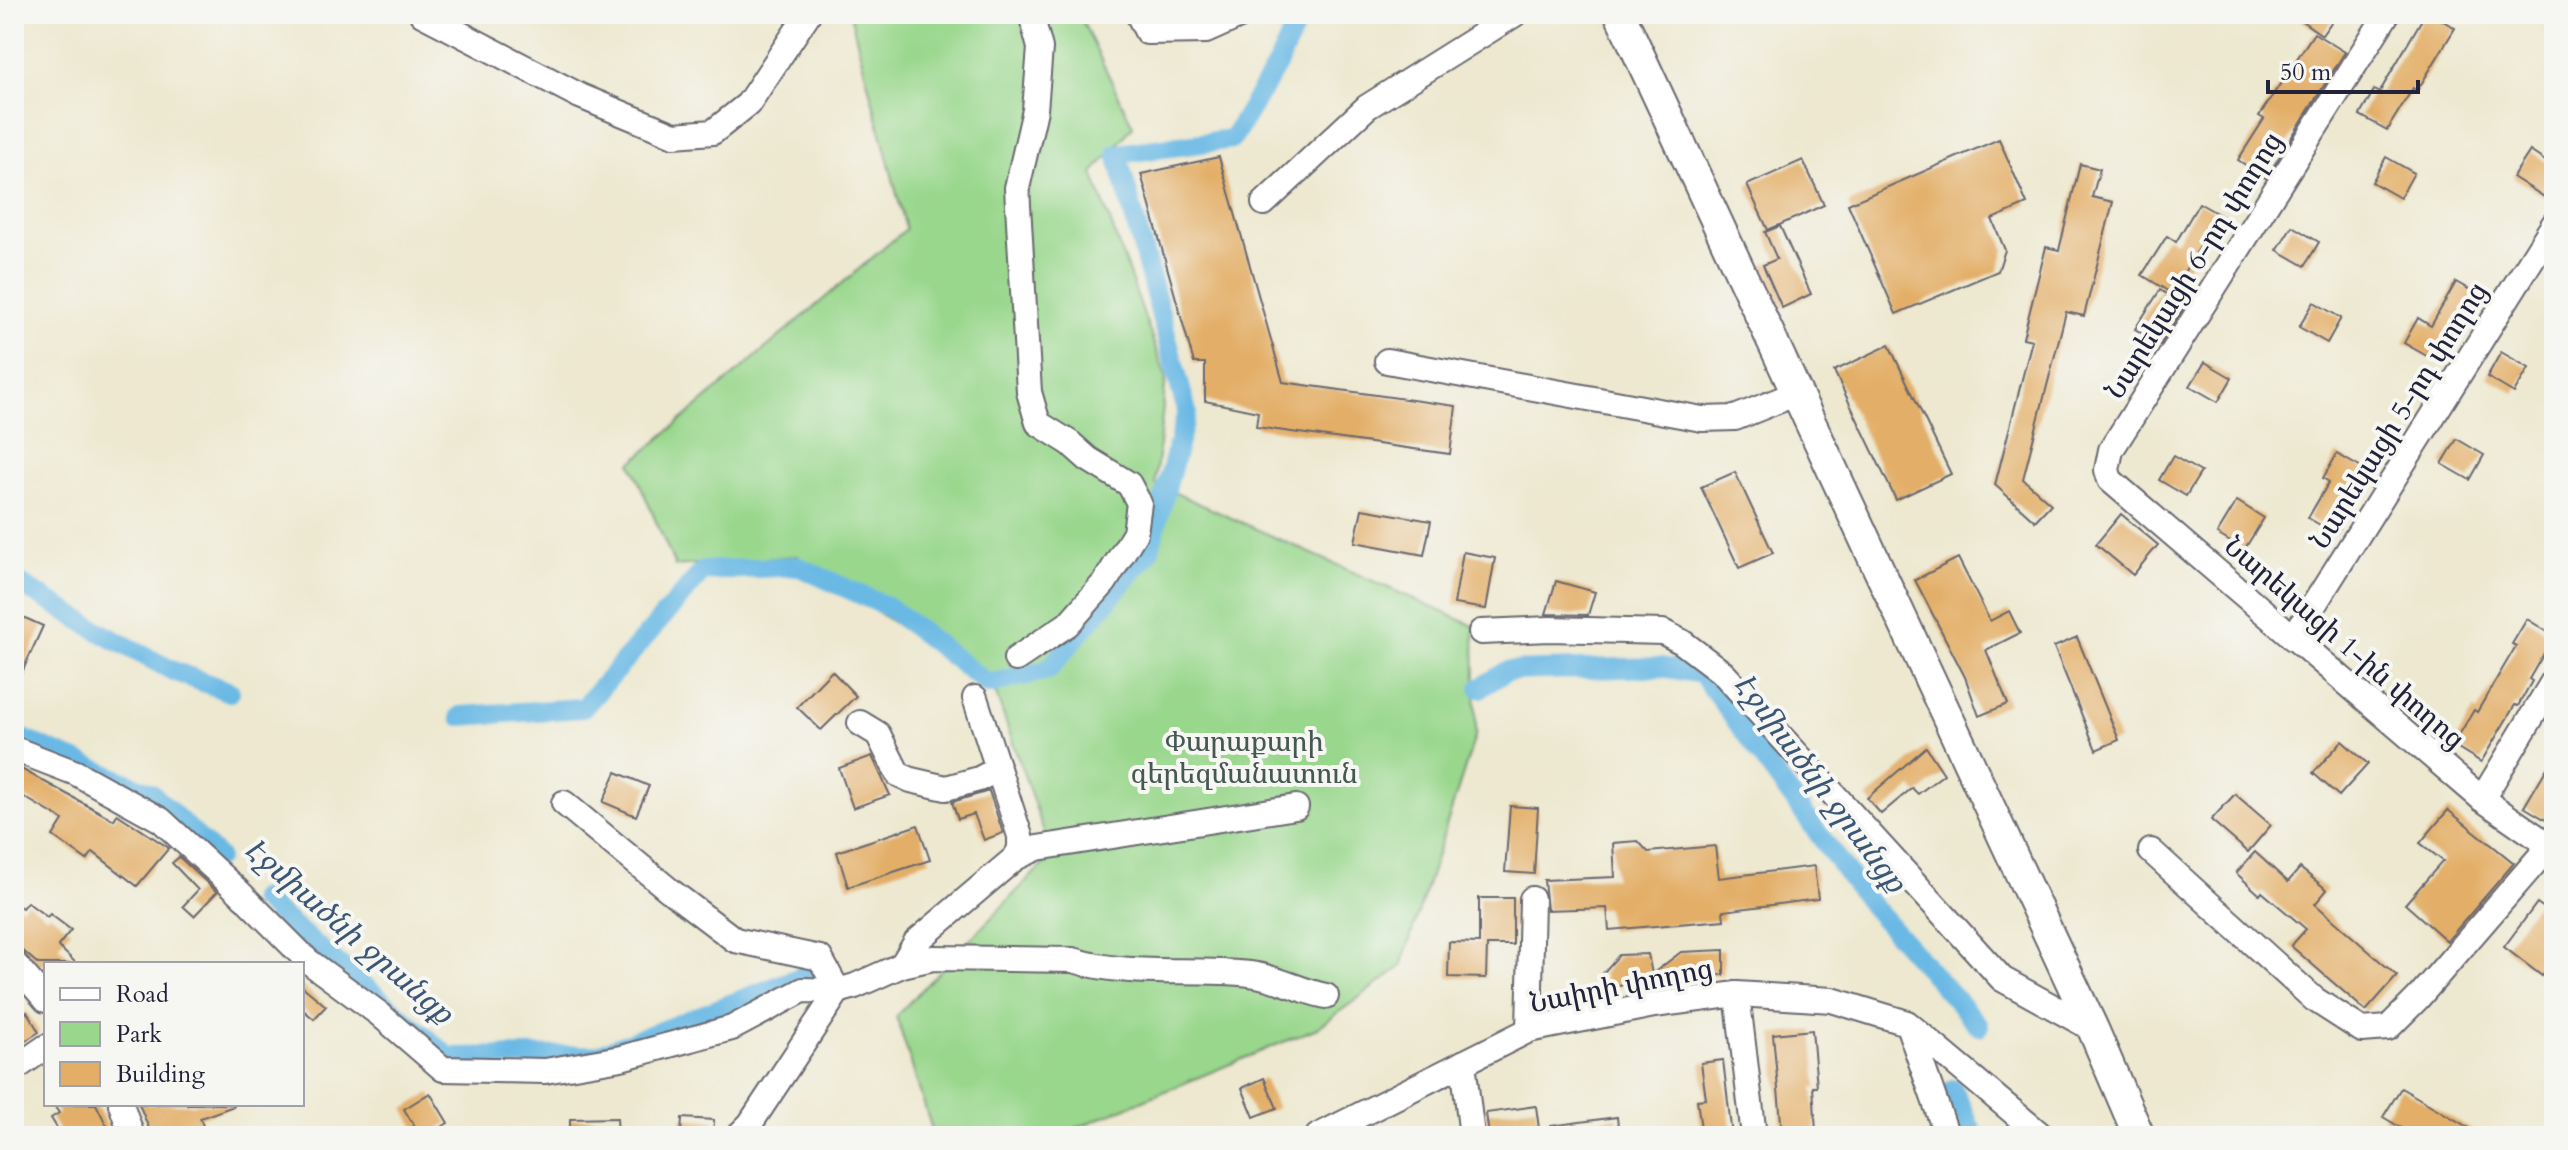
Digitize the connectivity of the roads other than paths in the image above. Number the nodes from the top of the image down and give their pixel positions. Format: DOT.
graph roads {
  1 [pos="422,14"];
  2 [pos="808,14"];
  3 [pos="1031,14"];
  4 [pos="1138,14"];
  5 [pos="1244,14"];
  6 [pos="1515,14"];
  7 [pos="1620,14"];
  8 [pos="2387,14"];
  9 [pos="1264,203"];
  10 [pos="2554,224"];
  11 [pos="1387,361"];
  12 [pos="1797,393"];
  13 [pos="2107,470"];
  14 [pos="1481,632"];
  15 [pos="2293,638"];
  16 [pos="1016,659"];
  17 [pos="2554,680"];
  18 [pos="975,698"];
  19 [pos="860,723"];
  20 [pos="14,749"];
  21 [pos="998,769"];
  22 [pos="2482,799"];
  23 [pos="564,803"];
  24 [pos="1296,807"];
  25 [pos="2552,847"];
  26 [pos="2151,851"];
  27 [pos="1015,858"];
  28 [pos="1532,899"];
  29 [pos="14,963"];
  30 [pos="902,965"];
  31 [pos="838,991"];
  32 [pos="1737,994"];
  33 [pos="1326,996"];
  34 [pos="44,998"];
  35 [pos="1907,1023"];
  36 [pos="2093,1029"];
  37 [pos="1529,1030"];
  38 [pos="44,1048"];
  39 [pos="1463,1063"];
  40 [pos="14,1069"];
  41 [pos="122,1106"];
  42 [pos="132,1136"];
  43 [pos="738,1136"];
  44 [pos="1318,1136"];
  45 [pos="1472,1136"];
  46 [pos="1754,1136"];
  47 [pos="1947,1136"];
  48 [pos="2042,1136"];
  49 [pos="2139,1136"];
  1 -- 2 [label="street"];
  3 -- 16 [label="street"];
  4 -- 5 [label="street"];
  6 -- 9 [label="street"];
  7 -- 12 [label="main road"];
  8 -- 13 [label="street, Նարեկացի 6-րդ փողոց"];
  10 -- 15 [label="street, Նարեկացի 5-րդ փողոց"];
  11 -- 12 [label="street"];
  12 -- 36 [label="main road"];
  13 -- 15 [label="street, Նարեկացի 1-ին փողոց"];
  14 -- 36 [label="street"];
  15 -- 22 [label="street, Նարեկացի 1-ին փողոց"];
  17 -- 22 [label="street"];
  18 -- 21 [label="street"];
  19 -- 21 [label="street"];
  20 -- 31 [label="street"];
  21 -- 27 [label="street"];
  22 -- 25 [label="street, Նարեկացի 1-ին փողոց"];
  23 -- 31 [label="street"];
  24 -- 27 [label="street"];
  25 -- 26 [label="street"];
  27 -- 30 [label="street"];
  28 -- 37 [label="street"];
  29 -- 34 [label="street"];
  30 -- 31 [label="street"];
  30 -- 33 [label="street"];
  31 -- 43 [label="street"];
  32 -- 35 [label="street, Նաիրի փողոց"];
  32 -- 37 [label="street, Նաիրի փողոց"];
  32 -- 46 [label="street"];
  35 -- 47 [label="street"];
  35 -- 48 [label="street"];
  36 -- 49 [label="main road"];
  37 -- 39 [label="street, Նաիրի փողոց"];
  38 -- 40 [label="street"];
  39 -- 44 [label="street, Նաիրի փողոց"];
  39 -- 45 [label="street"];
  41 -- 42 [label="street"];
}
